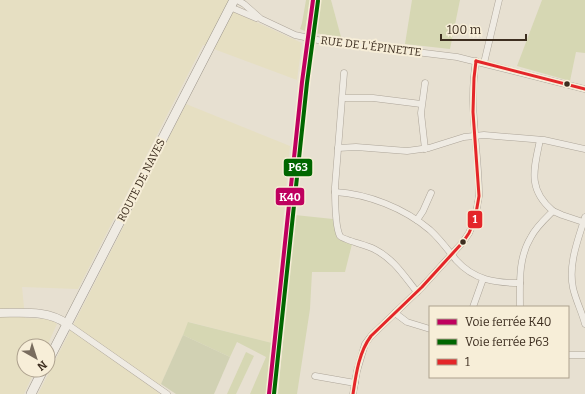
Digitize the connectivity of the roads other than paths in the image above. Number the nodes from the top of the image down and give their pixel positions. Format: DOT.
graph roads {
  1 [pos="237,0"];
  2 [pos="499,0"];
  3 [pos="232,4"];
  4 [pos="261,19"];
  5 [pos="476,61"];
  6 [pos="484,63"];
  7 [pos="344,73"];
  8 [pos="425,83"];
  9 [pos="585,89"];
  10 [pos="343,98"];
  11 [pos="421,104"];
  12 [pos="475,136"];
  13 [pos="540,140"];
  14 [pos="338,148"];
  15 [pos="425,149"];
  16 [pos="585,149"];
  17 [pos="335,192"];
  18 [pos="431,193"];
  19 [pos="553,211"];
  20 [pos="417,220"];
  21 [pos="584,220"];
  22 [pos="452,255"];
  23 [pos="483,278"];
  24 [pos="520,283"];
  25 [pos="417,292"];
  26 [pos="473,306"];
  27 [pos="520,306"];
  28 [pos="0,313"];
  29 [pos="395,313"];
  30 [pos="67,324"];
  31 [pos="585,324"];
  32 [pos="429,329"];
  33 [pos="56,345"];
  34 [pos="569,355"];
  35 [pos="585,355"];
  36 [pos="316,376"];
  37 [pos="39,378"];
  38 [pos="355,383"];
  39 [pos="31,394"];
  40 [pos="167,394"];
  41 [pos="353,394"];
  1 -- 4 [label="street, RUE DE L'ÉPINETTE"];
  2 -- 6 [label="street"];
  3 -- 4 [label="street, RUE DE L'ÉPINETTE"];
  3 -- 30 [label="main road, ROUTE DE NAVES"];
  4 -- 5 [label="street, RUE DE L'ÉPINETTE"];
  5 -- 6 [label="street, RUE DE L'ÉPINETTE"];
  5 -- 12 [label="street"];
  6 -- 9 [label="street, RUE DE L'ÉPINETTE"];
  7 -- 10 [label="street"];
  8 -- 11 [label="street"];
  10 -- 11 [label="street"];
  10 -- 14 [label="street"];
  11 -- 15 [label="street"];
  12 -- 13 [label="street"];
  12 -- 15 [label="street"];
  12 -- 22 [label="street"];
  13 -- 16 [label="street"];
  13 -- 19 [label="street"];
  14 -- 15 [label="street"];
  14 -- 17 [label="street"];
  17 -- 20 [label="street"];
  17 -- 25 [label="street"];
  18 -- 20 [label="street"];
  19 -- 21 [label="street"];
  19 -- 24 [label="street"];
  20 -- 22 [label="street"];
  21 -- 31 [label="street"];
  22 -- 23 [label="street"];
  22 -- 25 [label="street"];
  23 -- 24 [label="street"];
  23 -- 26 [label="street"];
  24 -- 27 [label="street"];
  25 -- 29 [label="street"];
  28 -- 30 [label="street"];
  29 -- 32 [label="street"];
  29 -- 38 [label="street"];
  30 -- 33 [label="main road, ROUTE DE NAVES"];
  30 -- 40 [label="street"];
  34 -- 35 [label="street"];
  36 -- 38 [label="street"];
  37 -- 39 [label="main road"];
  38 -- 41 [label="street"];
}
